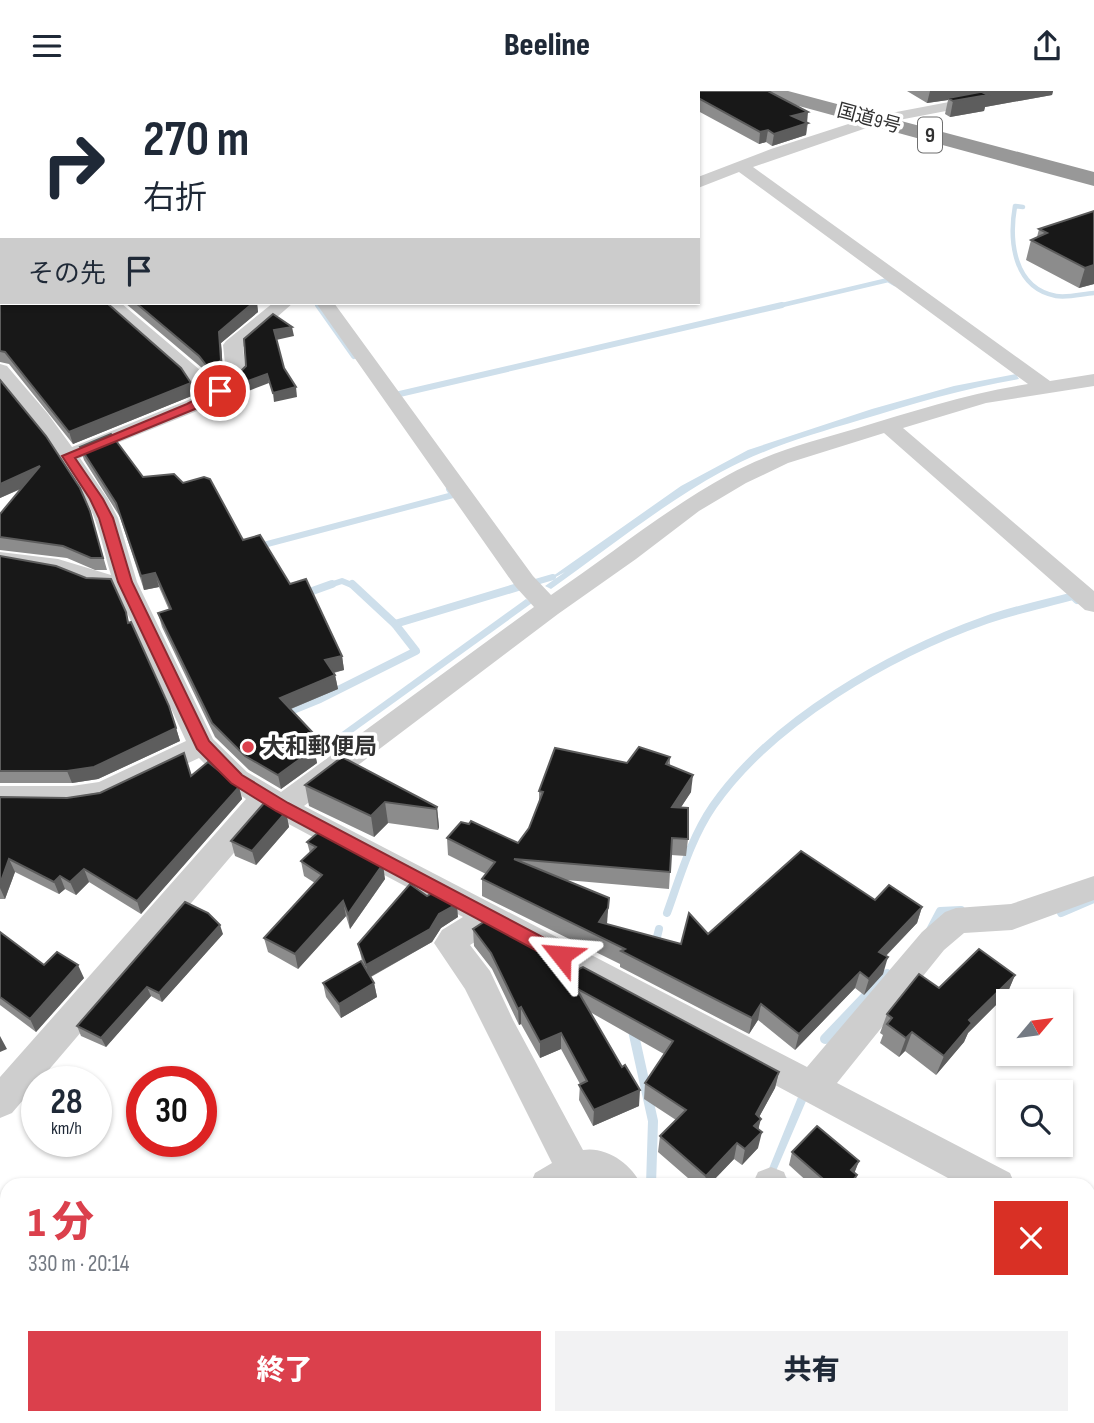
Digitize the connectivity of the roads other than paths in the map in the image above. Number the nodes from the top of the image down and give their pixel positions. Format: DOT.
graph roads {
  1 [pos="765,91"];
  2 [pos="1030,91"];
  3 [pos="875,120"];
  4 [pos="741,166"];
  5 [pos="1094,179"];
  6 [pos="700,182"];
  7 [pos="112,305"];
  8 [pos="282,305"];
  9 [pos="326,305"];
  10 [pos="0,370"];
  11 [pos="1094,380"];
  12 [pos="1044,386"];
  13 [pos="210,399"];
  14 [pos="887,424"];
  15 [pos="68,456"];
  16 [pos="0,559"];
  17 [pos="126,582"];
  18 [pos="1092,599"];
  19 [pos="549,608"];
  20 [pos="202,745"];
  21 [pos="0,797"];
  22 [pos="275,802"];
  23 [pos="1094,888"];
  24 [pos="490,917"];
  25 [pos="813,1086"];
  26 [pos="0,1102"];
  27 [pos="561,1177"];
  28 [pos="614,1178"];
  29 [pos="984,1178"];
  1 -- 3 [label="highway, 国道9号 / 9"];
  2 -- 3 [label="street"];
  3 -- 4 [label="street"];
  3 -- 5 [label="highway, 国道9号 / 9"];
  4 -- 6 [label="street"];
  4 -- 12 [label="street"];
  7 -- 13 [label="street"];
  8 -- 13 [label="street"];
  9 -- 19 [label="street"];
  10 -- 15 [label="street"];
  11 -- 12 [label="street"];
  12 -- 14 [label="street"];
  13 -- 15 [label="street"];
  14 -- 18 [label="street"];
  14 -- 19 [label="street"];
  15 -- 17 [label="street"];
  16 -- 17 [label="street"];
  17 -- 20 [label="street"];
  19 -- 22 [label="street"];
  20 -- 21 [label="street"];
  20 -- 22 [label="street"];
  22 -- 24 [label="street"];
  22 -- 26 [label="street"];
  23 -- 25 [label="street"];
  24 -- 25 [label="street"];
  24 -- 27 [label="street"];
  25 -- 29 [label="street"];
  27 -- 28 [label="street"];
}
